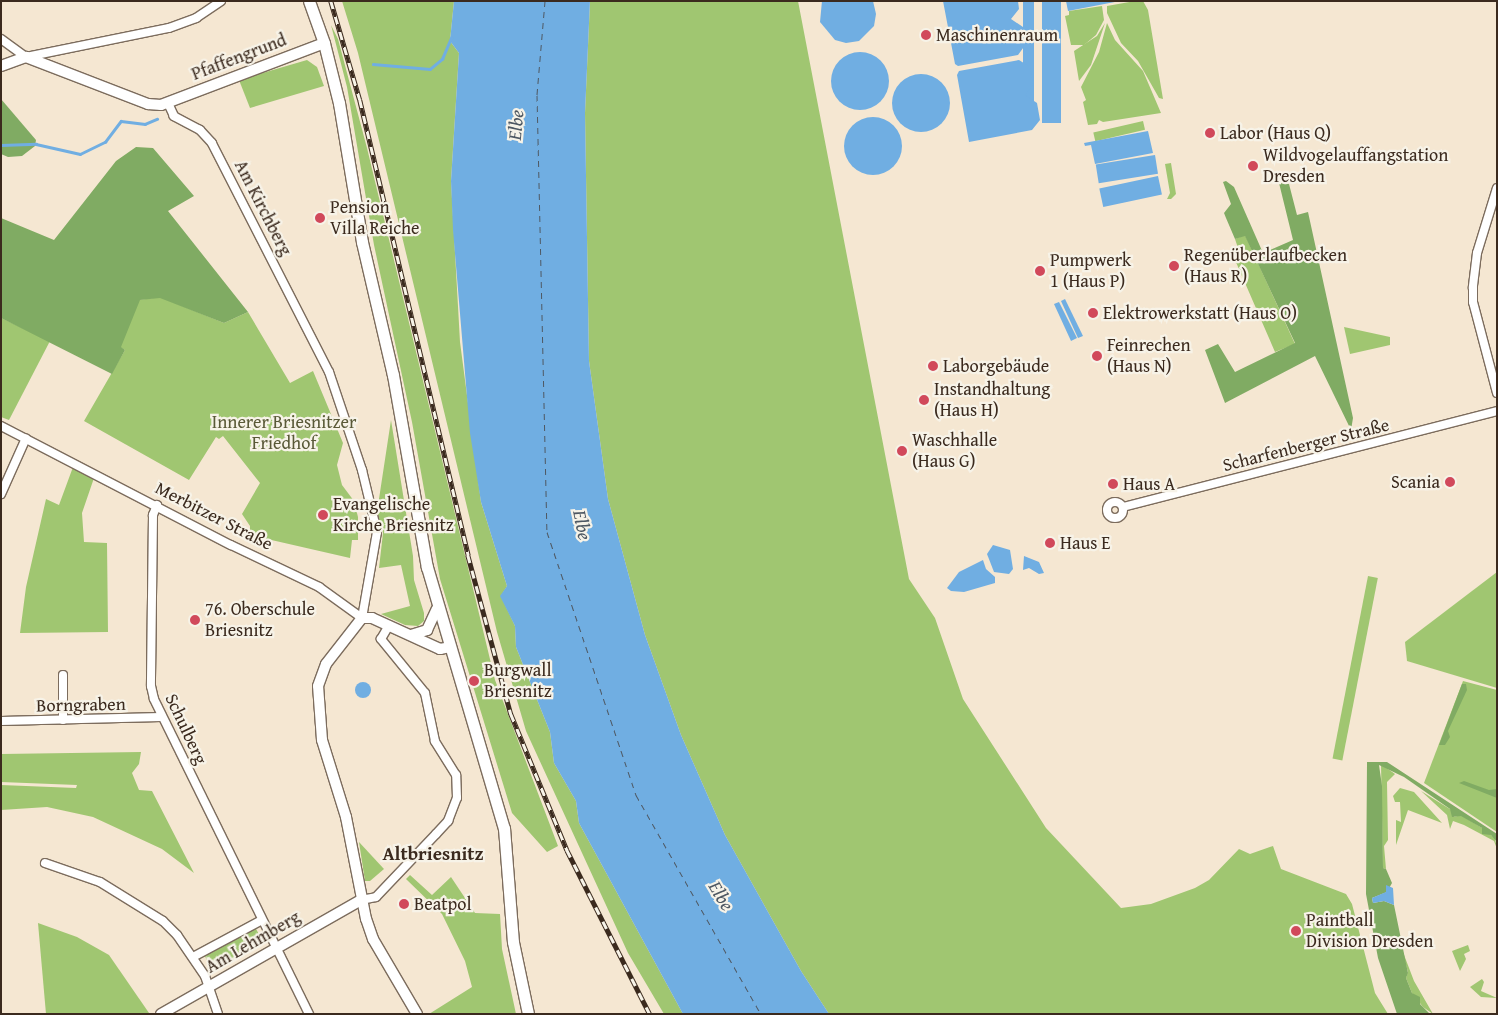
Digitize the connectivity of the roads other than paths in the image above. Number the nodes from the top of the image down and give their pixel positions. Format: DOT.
graph roads {
  1 [pos="221,1"];
  2 [pos="309,1"];
  3 [pos="1,39"];
  4 [pos="324,43"];
  5 [pos="26,57"];
  6 [pos="1,66"];
  7 [pos="168,103"];
  8 [pos="1497,188"];
  9 [pos="1497,393"];
  10 [pos="1497,411"];
  11 [pos="1,426"];
  12 [pos="26,438"];
  13 [pos="1,494"];
  14 [pos="157,505"];
  15 [pos="1123,507"];
  16 [pos="437,609"];
  17 [pos="362,618"];
  18 [pos="388,625"];
  19 [pos="410,635"];
  20 [pos="450,647"];
  21 [pos="63,675"];
  22 [pos="161,717"];
  23 [pos="63,720"];
  24 [pos="1,721"];
  25 [pos="45,863"];
  26 [pos="361,900"];
  27 [pos="262,920"];
  28 [pos="276,947"];
  29 [pos="193,957"];
  30 [pos="210,985"];
  31 [pos="161,1014"];
  32 [pos="218,1014"];
  33 [pos="309,1014"];
  34 [pos="417,1014"];
  35 [pos="528,1014"];
  1 -- 5 [label="street"];
  2 -- 4 [label="main road"];
  3 -- 5 [label="street"];
  4 -- 7 [label="street, Pfaffengrund"];
  4 -- 16 [label="main road"];
  5 -- 6 [label="street"];
  5 -- 7 [label="street"];
  7 -- 17 [label="street, Am Kirchberg"];
  8 -- 9 [label="street"];
  10 -- 15 [label="street, Scharfenberger Straße"];
  11 -- 12 [label="street, Merbitzer Straße"];
  12 -- 13 [label="street"];
  12 -- 14 [label="street, Merbitzer Straße"];
  14 -- 17 [label="street, Merbitzer Straße"];
  14 -- 22 [label="street, Schulberg"];
  16 -- 19 [label="street"];
  16 -- 20 [label="main road"];
  17 -- 18 [label="street, Merbitzer Straße"];
  17 -- 26 [label="street"];
  18 -- 19 [label="street, Merbitzer Straße"];
  18 -- 26 [label="street"];
  19 -- 20 [label="street, Merbitzer Straße"];
  20 -- 35 [label="main road"];
  21 -- 23 [label="street"];
  22 -- 23 [label="street, Borngraben"];
  22 -- 27 [label="street, Schulberg"];
  23 -- 24 [label="street, Borngraben"];
  25 -- 29 [label="street"];
  26 -- 28 [label="street, Am Lehmberg"];
  26 -- 34 [label="street"];
  27 -- 28 [label="street, Schulberg"];
  27 -- 29 [label="street, Am Lehmberg"];
  28 -- 30 [label="street, Am Lehmberg"];
  28 -- 33 [label="street, Schulberg"];
  29 -- 30 [label="street"];
  30 -- 31 [label="street, Am Lehmberg"];
  30 -- 32 [label="street"];
}
